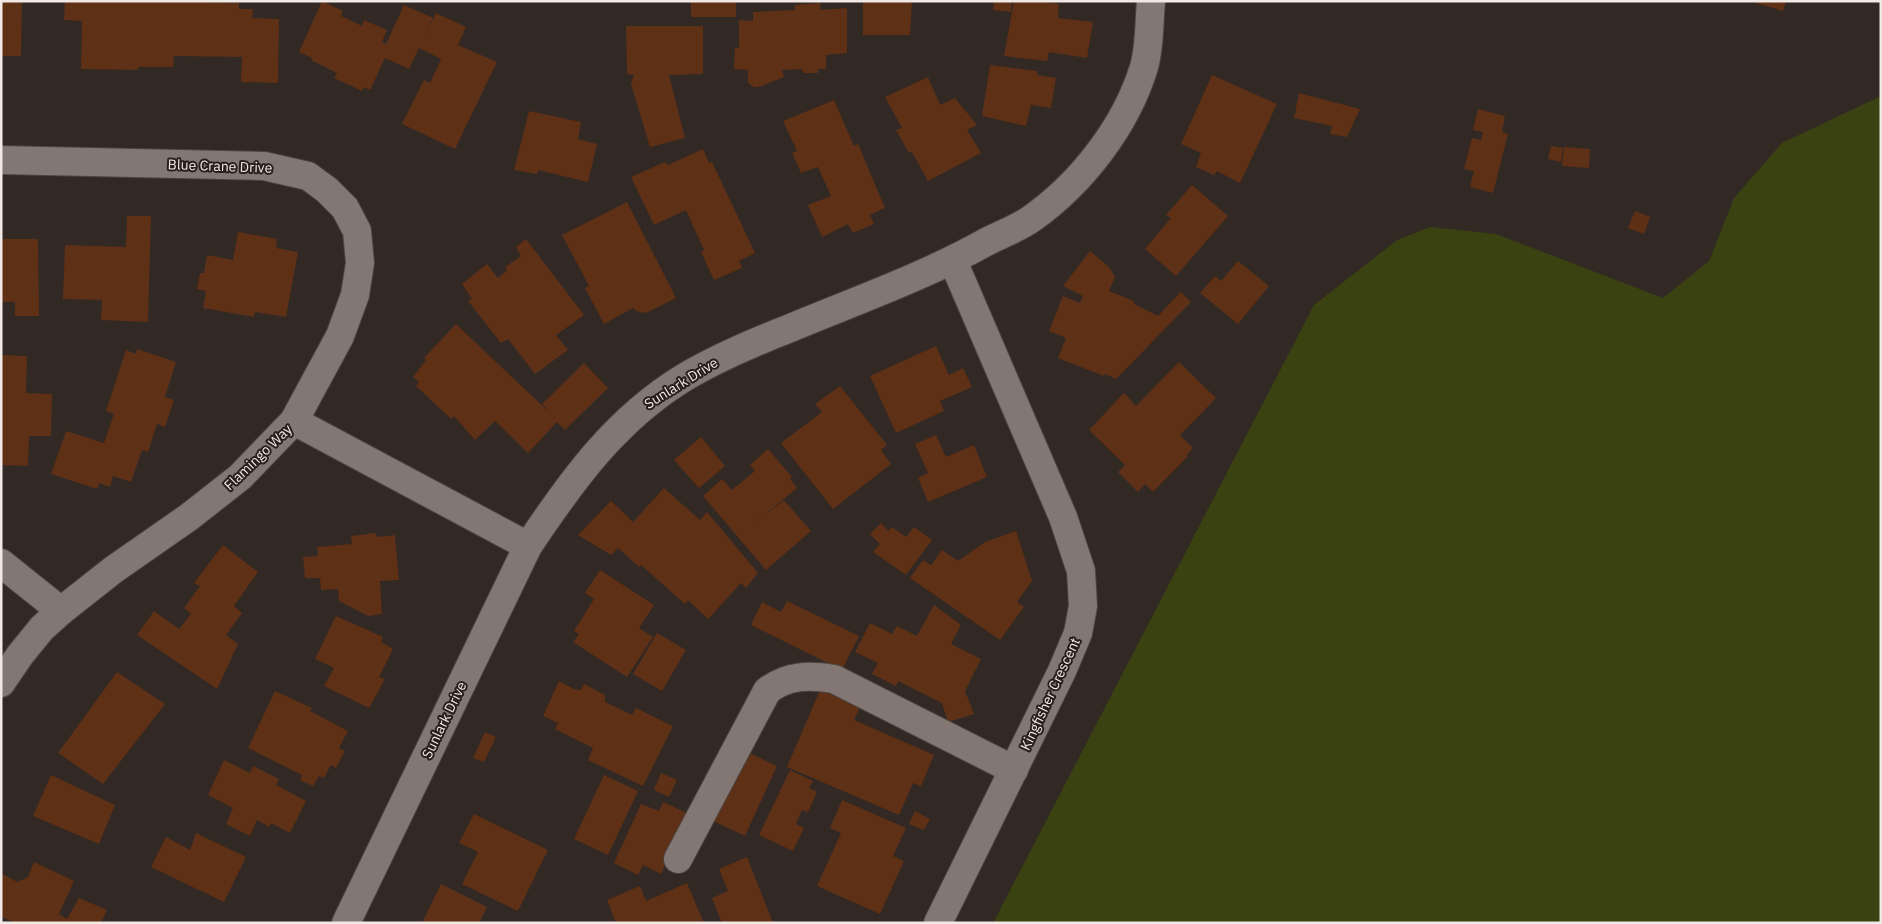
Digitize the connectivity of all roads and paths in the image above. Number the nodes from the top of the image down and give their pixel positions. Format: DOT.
graph roads {
  1 [pos="1151,1"];
  2 [pos="1,160"];
  3 [pos="953,261"];
  4 [pos="294,421"];
  5 [pos="528,546"];
  6 [pos="1,563"];
  7 [pos="61,611"];
  8 [pos="1,683"];
  9 [pos="1014,770"];
  10 [pos="678,859"];
  11 [pos="346,923"];
  12 [pos="938,923"];
  1 -- 3 [label="street, Sunlark Drive"];
  2 -- 4 [label="street, Blue Crane Drive"];
  3 -- 5 [label="street, Sunlark Drive"];
  3 -- 9 [label="street, Kingfisher Crescent"];
  4 -- 5 [label="street, Flamingo Way"];
  4 -- 7 [label="street, Flamingo Way"];
  5 -- 11 [label="street, Sunlark Drive"];
  6 -- 7 [label="street"];
  7 -- 8 [label="street, Flamingo Way"];
  9 -- 10 [label="street"];
  9 -- 12 [label="street, Kingfisher Crescent"];
}
